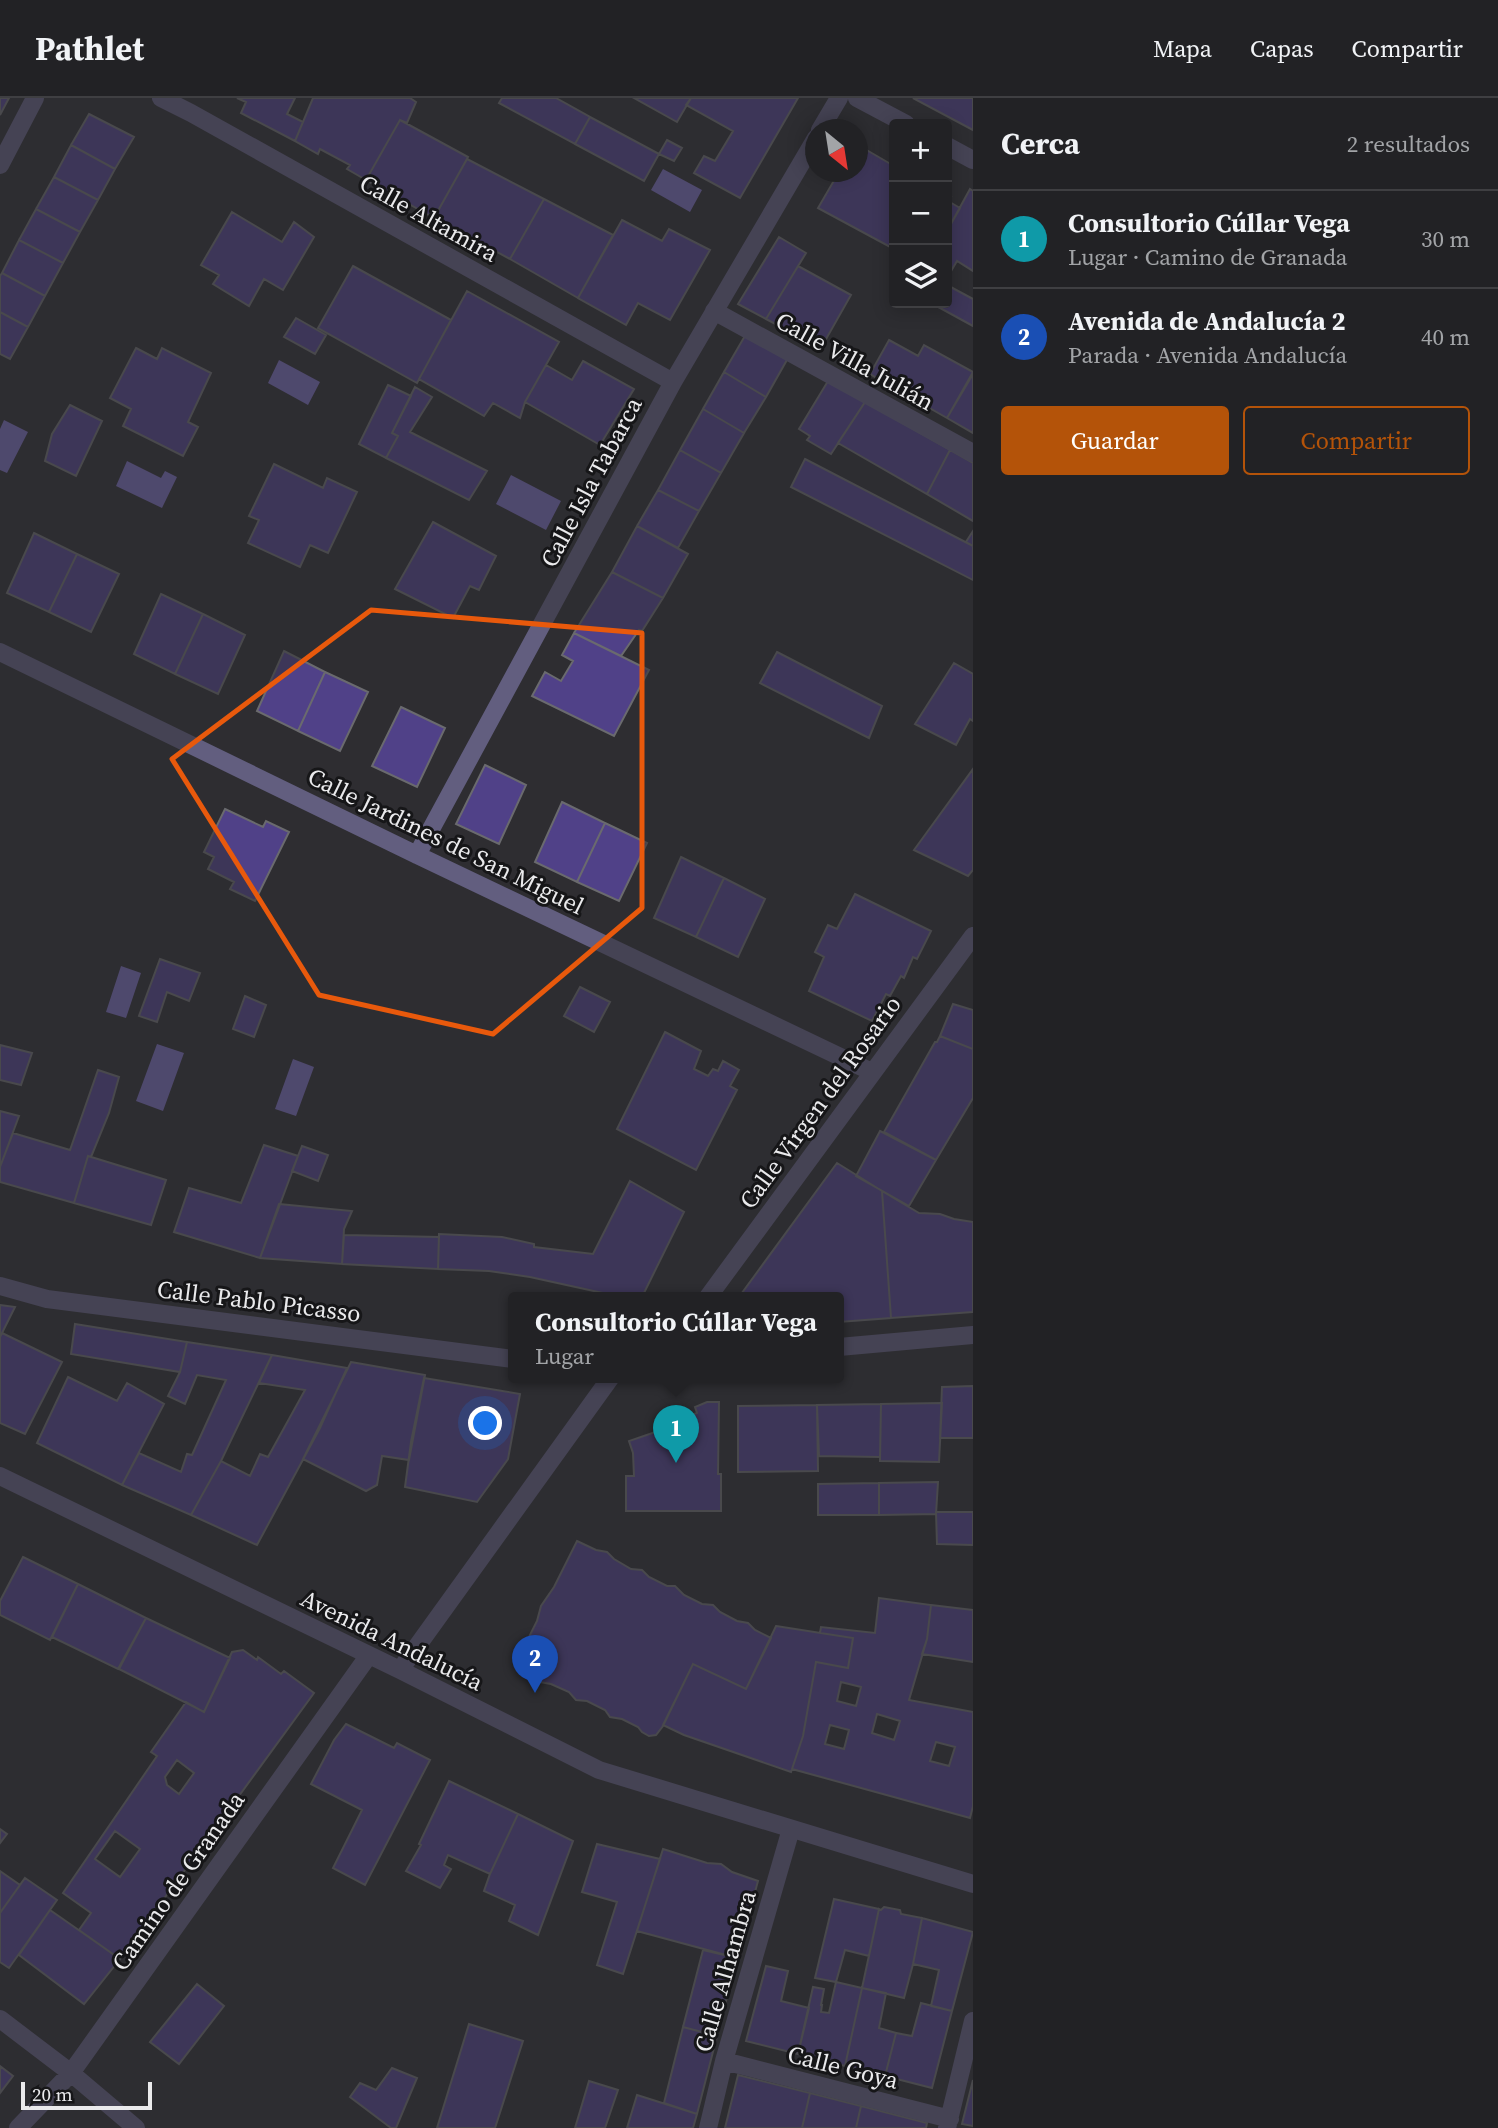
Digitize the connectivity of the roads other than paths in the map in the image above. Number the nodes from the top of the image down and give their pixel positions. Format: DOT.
graph roads {
  1 [pos="35,98"];
  2 [pos="161,98"];
  3 [pos="839,98"];
  4 [pos="858,98"];
  5 [pos="194,105"];
  6 [pos="827,119"];
  7 [pos="897,119"];
  8 [pos="952,149"];
  9 [pos="805,157"];
  10 [pos="973,160"];
  11 [pos="0,165"];
  12 [pos="714,312"];
  13 [pos="673,382"];
  14 [pos="973,453"];
  15 [pos="0,652"];
  16 [pos="417,855"];
  17 [pos="973,936"];
  18 [pos="872,1072"];
  19 [pos="0,1286"];
  20 [pos="712,1292"];
  21 [pos="973,1335"];
  22 [pos="844,1347"];
  23 [pos="508,1358"];
  24 [pos="607,1383"];
  25 [pos="0,1476"];
  26 [pos="369,1655"];
  27 [pos="400,1670"];
  28 [pos="791,1829"];
  29 [pos="973,1884"];
  30 [pos="0,2019"];
  31 [pos="973,2021"];
  32 [pos="724,2062"];
  33 [pos="71,2073"];
  34 [pos="948,2124"];
  35 [pos="18,2128"];
  36 [pos="136,2128"];
  37 [pos="708,2128"];
  1 -- 11 [label="street"];
  2 -- 5 [label="street, Calle Altamira"];
  3 -- 6 [label="street"];
  4 -- 7 [label="street"];
  5 -- 13 [label="street, Calle Altamira"];
  8 -- 10 [label="street"];
  9 -- 12 [label="street, Calle Isla Tabarca"];
  12 -- 13 [label="street, Calle Isla Tabarca"];
  12 -- 14 [label="street, Calle Villa Julián"];
  13 -- 16 [label="street, Calle Isla Tabarca"];
  15 -- 16 [label="street, Calle Jardines de San Miguel"];
  16 -- 18 [label="street, Calle Jardines de San Miguel"];
  17 -- 18 [label="street, Calle Virgen del Rosario"];
  18 -- 20 [label="street, Calle Virgen del Rosario"];
  19 -- 23 [label="street, Calle Pablo Picasso"];
  21 -- 22 [label="street"];
  24 -- 27 [label="street"];
  25 -- 26 [label="street, Avenida Andalucía"];
  26 -- 27 [label="street, Avenida Andalucía"];
  26 -- 33 [label="street, Camino de Granada"];
  27 -- 28 [label="street, Avenida Andalucía"];
  28 -- 29 [label="street, Avenida Andalucía"];
  28 -- 32 [label="street, Calle Alhambra"];
  30 -- 33 [label="street"];
  31 -- 34 [label="street"];
  32 -- 34 [label="street, Calle Goya"];
  32 -- 37 [label="street, Calle Alhambra"];
  33 -- 35 [label="street, Camino de Granada"];
  33 -- 36 [label="street"];
}
